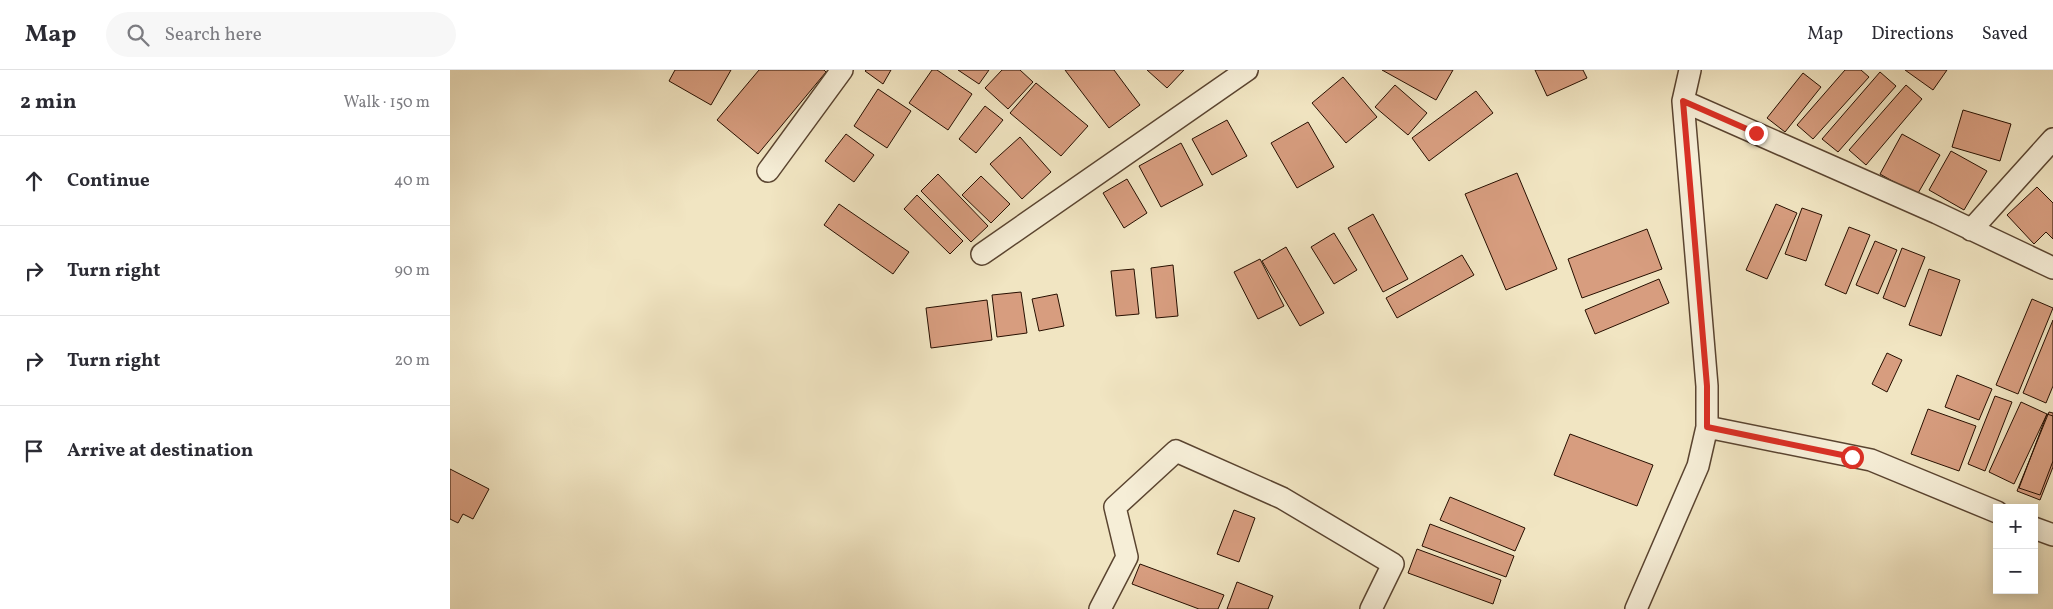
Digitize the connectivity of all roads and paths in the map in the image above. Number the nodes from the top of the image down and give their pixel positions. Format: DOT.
graph roads {
  1 [pos="842,70"];
  2 [pos="1248,70"];
  3 [pos="1690,70"];
  4 [pos="1683,101"];
  5 [pos="2053,139"];
  6 [pos="768,171"];
  7 [pos="1971,230"];
  8 [pos="982,254"];
  9 [pos="2053,268"];
  10 [pos="1707,427"];
  11 [pos="1993,510"];
  12 [pos="2038,529"];
  13 [pos="2053,535"];
  14 [pos="1100,609"];
  15 [pos="1371,609"];
  16 [pos="1636,609"];
  1 -- 6 [label="street"];
  2 -- 8 [label="street"];
  3 -- 4 [label="street"];
  4 -- 7 [label="street"];
  4 -- 10 [label="street"];
  5 -- 7 [label="street"];
  7 -- 9 [label="street"];
  10 -- 11 [label="street"];
  10 -- 16 [label="street"];
  12 -- 13 [label="street"];
  14 -- 15 [label="street"];
}
